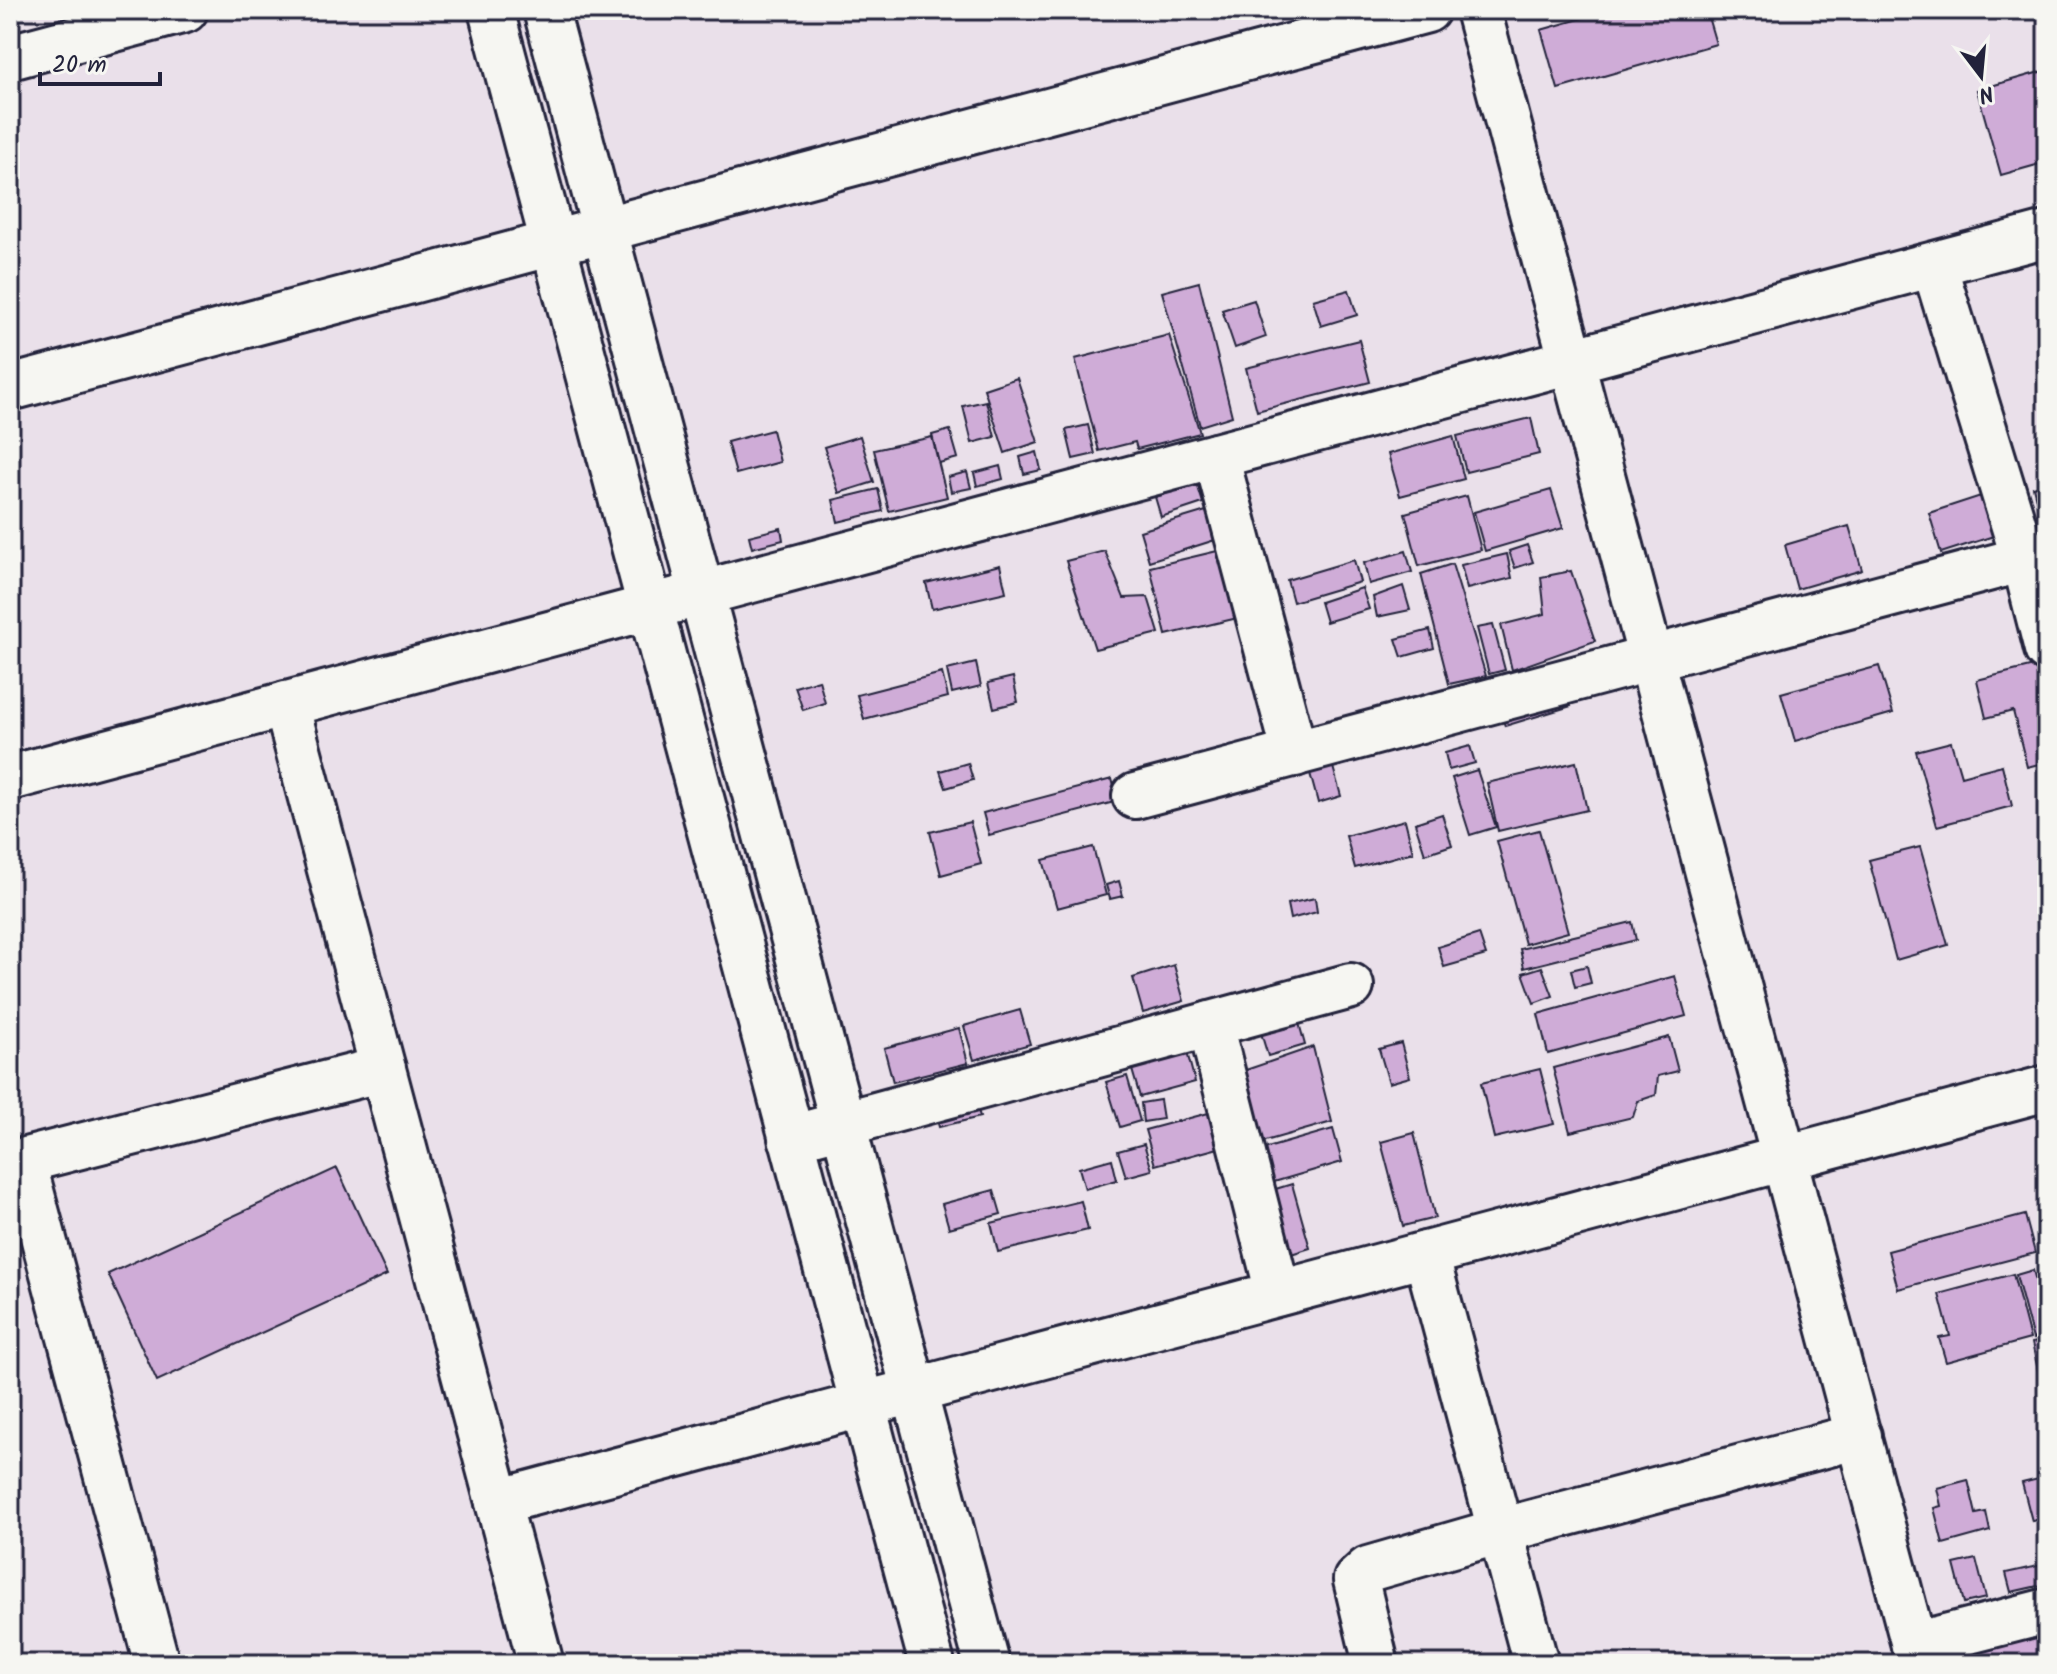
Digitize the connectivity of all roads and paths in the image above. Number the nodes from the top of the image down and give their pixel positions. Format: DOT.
graph roads {
  1 [pos="185,10"];
  2 [pos="491,10"];
  3 [pos="546,10"];
  4 [pos="1427,10"];
  5 [pos="1478,10"];
  6 [pos="10,57"];
  7 [pos="605,229"];
  8 [pos="2047,234"];
  9 [pos="553,243"];
  10 [pos="1934,265"];
  11 [pos="1572,361"];
  12 [pos="10,388"];
  13 [pos="1216,456"];
  14 [pos="2035,556"];
  15 [pos="702,593"];
  16 [pos="650,607"];
  17 [pos="2047,649"];
  18 [pos="1651,659"];
  19 [pos="286,704"];
  20 [pos="1295,754"];
  21 [pos="10,778"];
  22 [pos="1135,796"];
  23 [pos="1351,986"];
  24 [pos="1210,1024"];
  25 [pos="383,1069"];
  26 [pos="2047,1088"];
  27 [pos="843,1124"];
  28 [pos="791,1138"];
  29 [pos="1784,1158"];
  30 [pos="16,1163"];
  31 [pos="1426,1254"];
  32 [pos="1278,1293"];
  33 [pos="914,1390"];
  34 [pos="862,1404"];
  35 [pos="1859,1436"];
  36 [pos="498,1502"];
  37 [pos="1500,1531"];
  38 [pos="2047,1611"];
  39 [pos="1917,1654"];
  40 [pos="157,1664"];
  41 [pos="541,1664"];
  42 [pos="932,1664"];
  43 [pos="987,1664"];
  44 [pos="1376,1664"];
  45 [pos="1536,1664"];
  1 -- 6 [label="street"];
  2 -- 9 [label="street"];
  3 -- 7 [label="street"];
  4 -- 7 [label="street"];
  5 -- 11 [label="street"];
  7 -- 9 [label="street"];
  7 -- 15 [label="street"];
  8 -- 10 [label="street"];
  9 -- 12 [label="street"];
  9 -- 16 [label="street"];
  10 -- 11 [label="street"];
  10 -- 14 [label="street"];
  11 -- 13 [label="street"];
  11 -- 18 [label="street"];
  13 -- 15 [label="street"];
  13 -- 20 [label="street"];
  14 -- 17 [label="street"];
  14 -- 18 [label="street"];
  15 -- 16 [label="street"];
  15 -- 27 [label="street"];
  16 -- 19 [label="street"];
  16 -- 28 [label="street"];
  18 -- 20 [label="street"];
  18 -- 29 [label="street"];
  19 -- 21 [label="street"];
  19 -- 25 [label="street"];
  20 -- 22 [label="street"];
  23 -- 24 [label="street"];
  24 -- 27 [label="street"];
  24 -- 32 [label="street"];
  25 -- 30 [label="street"];
  25 -- 36 [label="street"];
  26 -- 29 [label="street"];
  27 -- 28 [label="street"];
  27 -- 33 [label="street"];
  28 -- 34 [label="street"];
  29 -- 31 [label="street"];
  29 -- 35 [label="street"];
  30 -- 40 [label="street"];
  31 -- 32 [label="street"];
  31 -- 37 [label="street"];
  32 -- 33 [label="street"];
  33 -- 34 [label="street"];
  33 -- 43 [label="street"];
  34 -- 36 [label="street"];
  34 -- 42 [label="street"];
  35 -- 37 [label="street"];
  35 -- 39 [label="street"];
  36 -- 41 [label="street"];
  37 -- 44 [label="street"];
  37 -- 45 [label="street"];
  38 -- 39 [label="street"];
}
